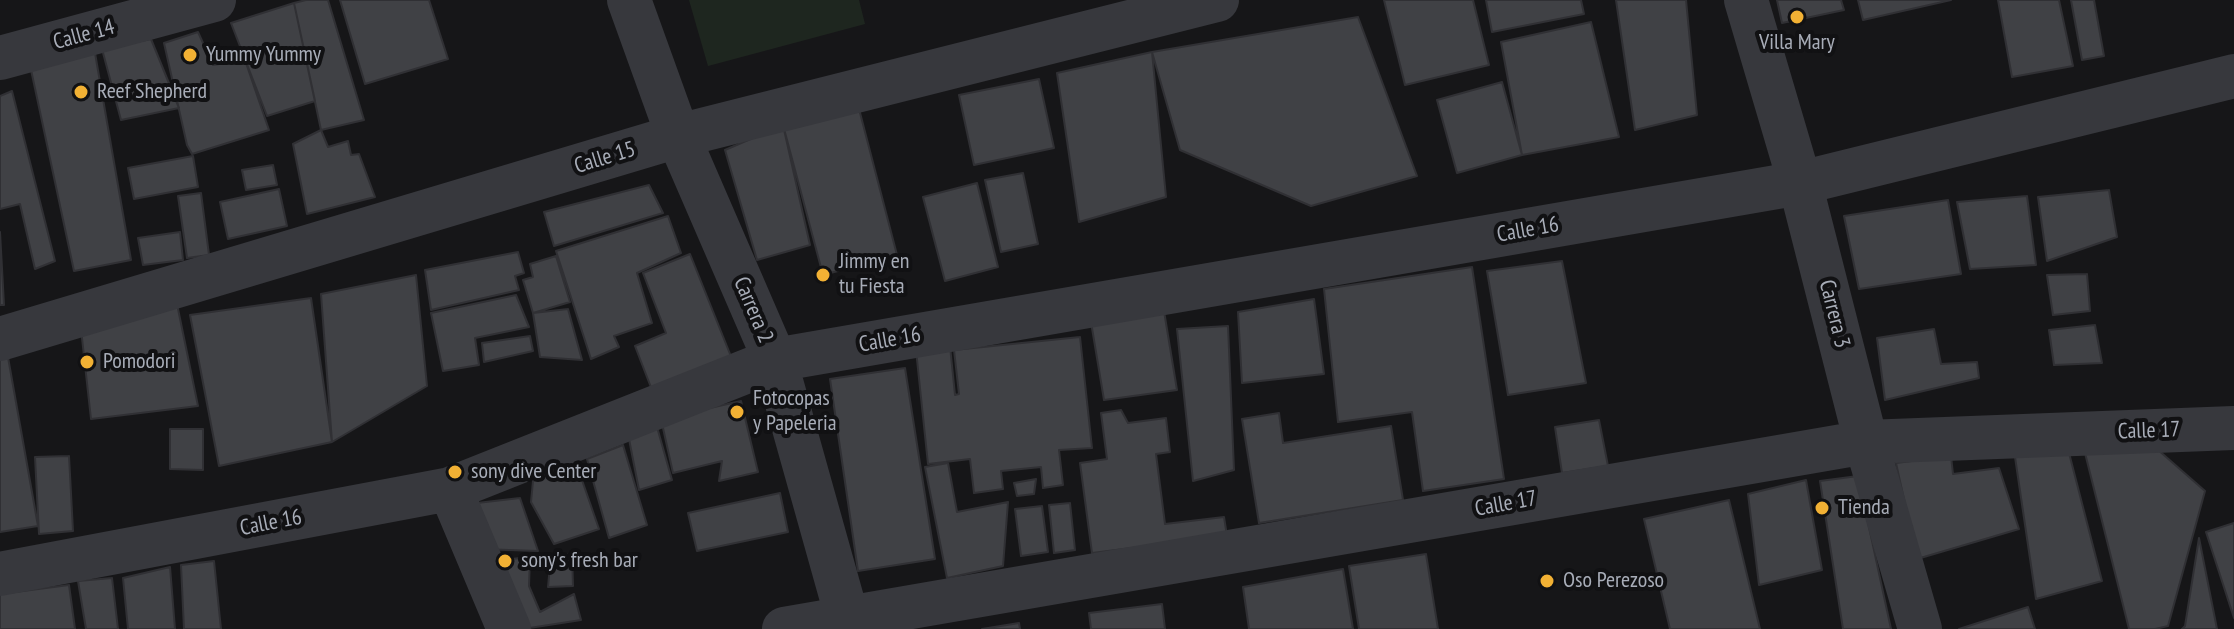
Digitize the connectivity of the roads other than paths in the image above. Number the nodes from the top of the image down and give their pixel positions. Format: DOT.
graph roads {
  1 [pos="214,0"];
  2 [pos="629,0"];
  3 [pos="1217,0"];
  4 [pos="1746,0"];
  5 [pos="0,58"];
  6 [pos="2234,76"];
  7 [pos="678,136"];
  8 [pos="1800,183"];
  9 [pos="0,339"];
  10 [pos="775,360"];
  11 [pos="2234,428"];
  12 [pos="1866,442"];
  13 [pos="450,489"];
  14 [pos="0,574"];
  15 [pos="848,623"];
  16 [pos="509,629"];
  17 [pos="784,629"];
  18 [pos="1920,629"];
  1 -- 5 [label="street, Calle 14"];
  2 -- 7 [label="street, Carrera 2"];
  3 -- 7 [label="street, Calle 15"];
  4 -- 8 [label="street, Carrera 3"];
  6 -- 8 [label="street, Calle 16"];
  7 -- 9 [label="street, Calle 15"];
  7 -- 10 [label="street, Carrera 2"];
  8 -- 10 [label="street, Calle 16"];
  8 -- 12 [label="street, Carrera 3"];
  10 -- 13 [label="street, Calle 16"];
  10 -- 15 [label="street, Carrera 2"];
  11 -- 12 [label="street, Calle 17"];
  12 -- 15 [label="street, Calle 17"];
  12 -- 18 [label="street, Carrera 3"];
  13 -- 14 [label="street, Calle 16"];
  13 -- 16 [label="street"];
  15 -- 17 [label="street, Calle 17"];
}
